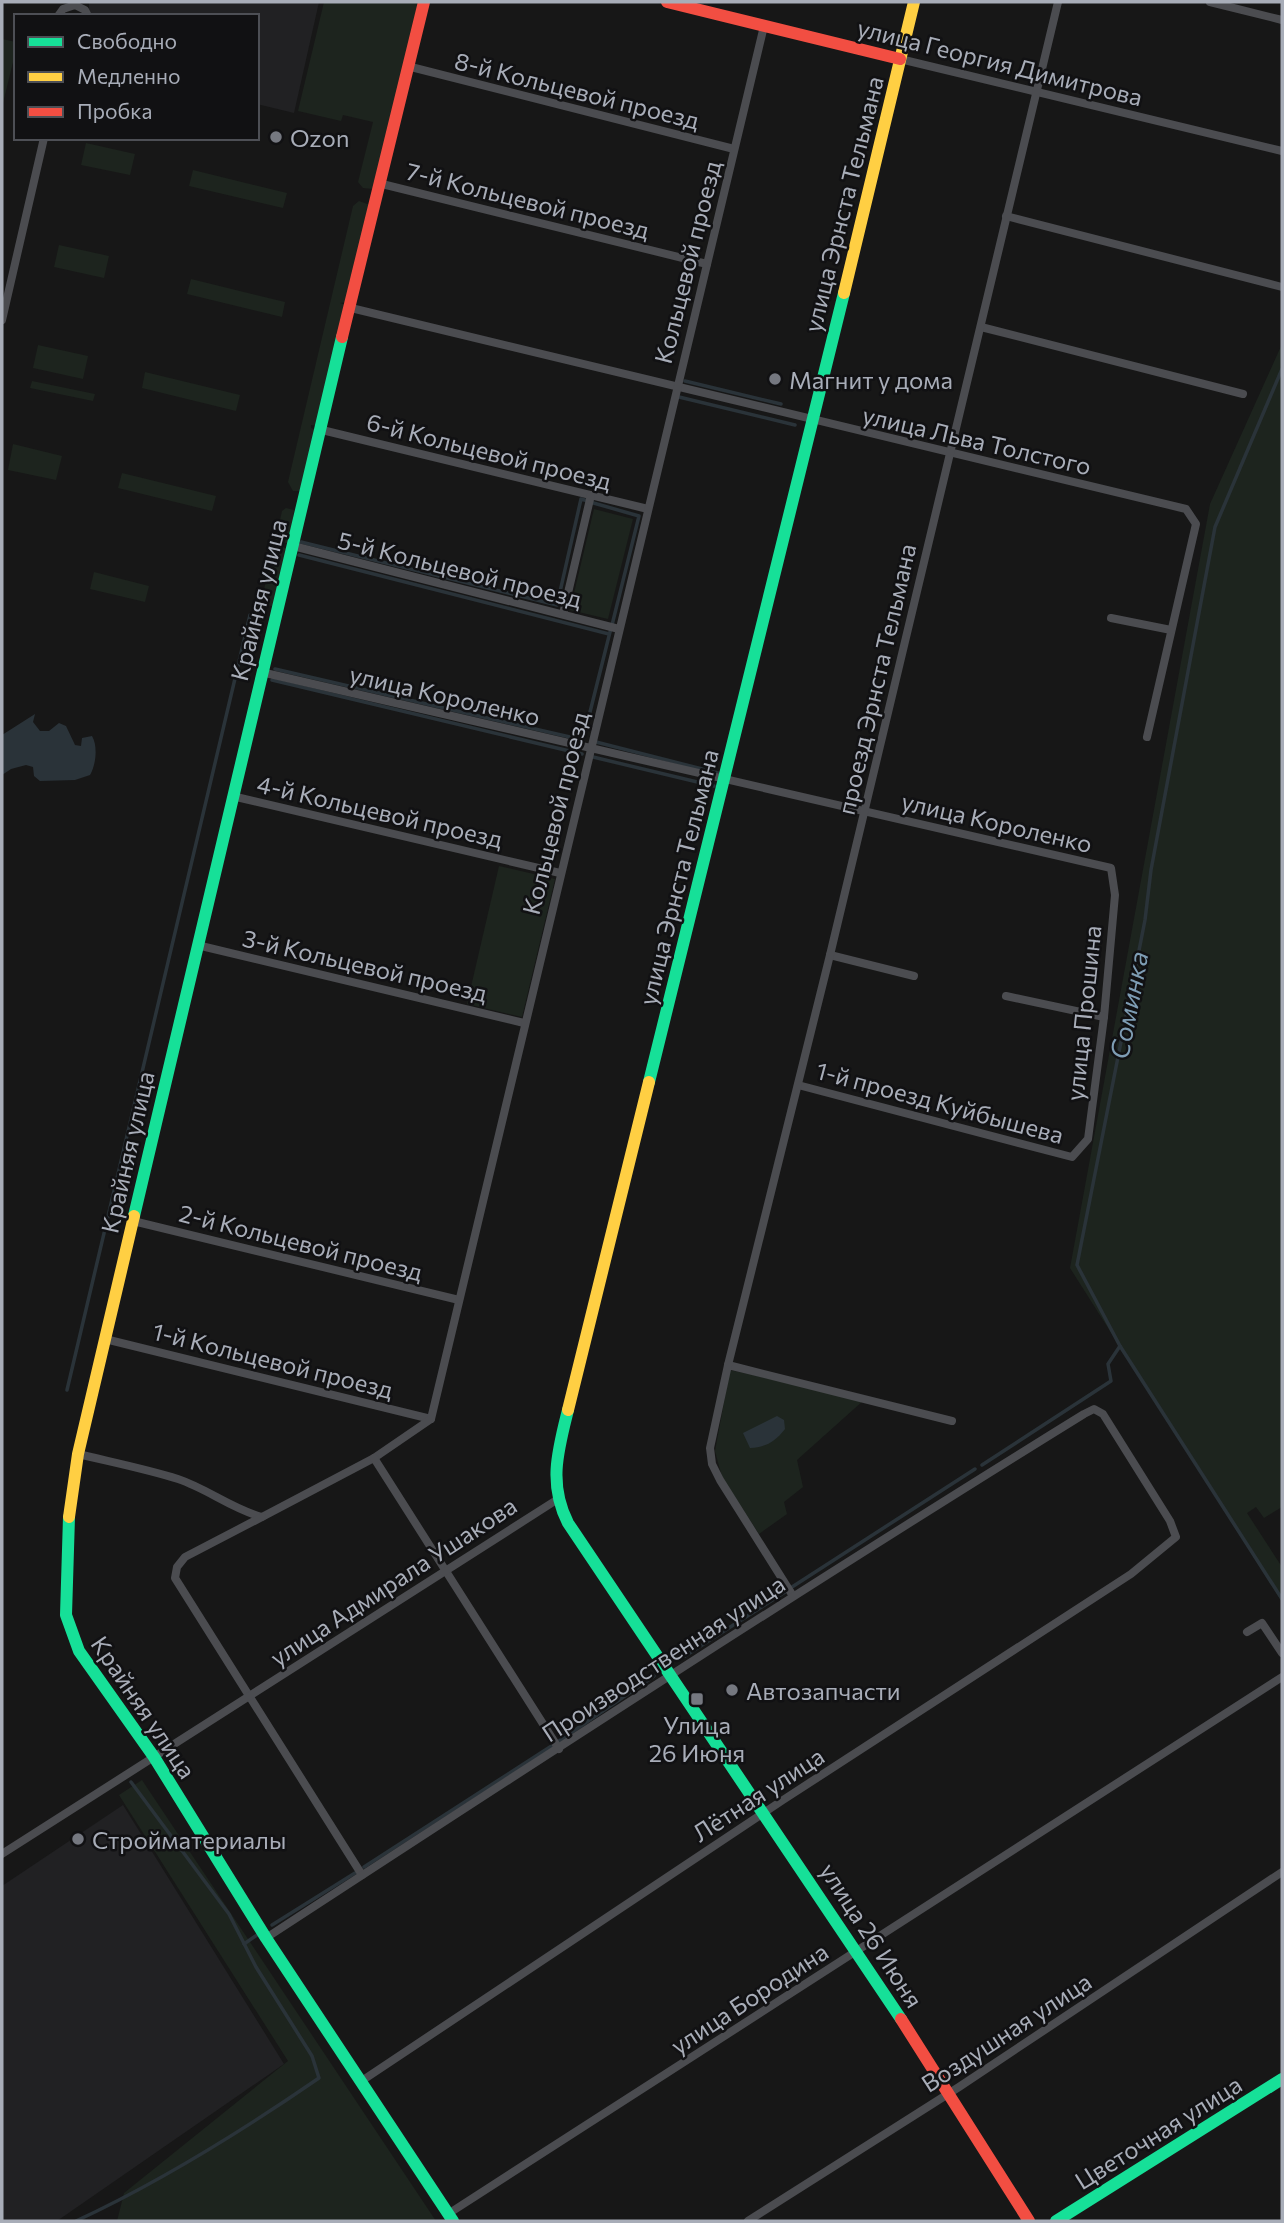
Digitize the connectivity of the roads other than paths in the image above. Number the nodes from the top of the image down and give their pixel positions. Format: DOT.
graph roads {
  1 [pos="425,2"];
  2 [pos="667,2"];
  3 [pos="914,2"];
  4 [pos="1058,2"];
  5 [pos="1210,2"];
  6 [pos="75,3"];
  7 [pos="1221,3"];
  8 [pos="59,14"];
  9 [pos="1282,20"];
  10 [pos="764,26"];
  11 [pos="900,59"];
  12 [pos="411,67"];
  13 [pos="1037,92"];
  14 [pos="44,140"];
  15 [pos="734,149"];
  16 [pos="1282,151"];
  17 [pos="382,184"];
  18 [pos="1006,216"];
  19 [pos="706,264"];
  20 [pos="1282,287"];
  21 [pos="351,308"];
  22 [pos="2,320"];
  23 [pos="981,327"];
  24 [pos="677,385"];
  25 [pos="1243,394"];
  26 [pos="813,421"];
  27 [pos="322,430"];
  28 [pos="950,452"];
  29 [pos="591,495"];
  30 [pos="648,509"];
  31 [pos="293,546"];
  32 [pos="563,614"];
  33 [pos="1111,618"];
  34 [pos="619,629"];
  35 [pos="1171,630"];
  36 [pos="261,672"];
  37 [pos="1147,737"];
  38 [pos="590,748"];
  39 [pos="723,779"];
  40 [pos="232,796"];
  41 [pos="864,812"];
  42 [pos="1111,868"];
  43 [pos="560,873"];
  44 [pos="197,945"];
  45 [pos="831,955"];
  46 [pos="914,976"];
  47 [pos="1006,996"];
  48 [pos="1104,1017"];
  49 [pos="524,1023"];
  50 [pos="798,1085"];
  51 [pos="1072,1157"];
  52 [pos="133,1221"];
  53 [pos="459,1300"];
  54 [pos="105,1339"];
  55 [pos="727,1365"];
  56 [pos="1084,1414"];
  57 [pos="431,1419"];
  58 [pos="952,1421"];
  59 [pos="78,1454"];
  60 [pos="374,1458"];
  61 [pos="558,1499"];
  62 [pos="262,1517"];
  63 [pos="445,1570"];
  64 [pos="793,1596"];
  65 [pos="1247,1632"];
  66 [pos="1282,1653"];
  67 [pos="674,1676"];
  68 [pos="1282,1677"];
  69 [pos="249,1697"];
  70 [pos="559,1749"];
  71 [pos="154,1757"];
  72 [pos="766,1811"];
  73 [pos="2,1854"];
  74 [pos="1282,1872"];
  75 [pos="362,1875"];
  76 [pos="266,1938"];
  77 [pos="859,1951"];
  78 [pos="1282,2079"];
  79 [pos="360,2082"];
  80 [pos="949,2093"];
  81 [pos="450,2218"];
  82 [pos="748,2221"];
  83 [pos="1029,2221"];
  84 [pos="1056,2221"];
  1 -- 12 [label="street, Крайняя улица"];
  2 -- 10 [label="street, улица Георгия Димитрова"];
  3 -- 11 [label="street, улица Эрнста Тельмана"];
  4 -- 13 [label="street, проезд Эрнста Тельмана"];
  5 -- 7 [label="street"];
  6 -- 8 [label="street"];
  7 -- 9 [label="street"];
  10 -- 11 [label="street, улица Георгия Димитрова"];
  10 -- 15 [label="street, Кольцевой проезд"];
  11 -- 13 [label="street, улица Георгия Димитрова"];
  11 -- 26 [label="street, улица Эрнста Тельмана"];
  12 -- 15 [label="street, 8-й Кольцевой проезд"];
  12 -- 17 [label="street, Крайняя улица"];
  13 -- 16 [label="street, улица Георгия Димитрова"];
  13 -- 18 [label="street, проезд Эрнста Тельмана"];
  14 -- 22 [label="street"];
  15 -- 19 [label="street, Кольцевой проезд"];
  17 -- 19 [label="street, 7-й Кольцевой проезд"];
  17 -- 21 [label="street, Крайняя улица"];
  18 -- 20 [label="street"];
  18 -- 23 [label="street, проезд Эрнста Тельмана"];
  19 -- 24 [label="street, Кольцевой проезд"];
  21 -- 24 [label="street, улица Льва Толстого"];
  21 -- 27 [label="street, Крайняя улица"];
  23 -- 25 [label="street"];
  23 -- 28 [label="street, проезд Эрнста Тельмана"];
  24 -- 26 [label="street, улица Льва Толстого"];
  24 -- 30 [label="street, Кольцевой проезд"];
  26 -- 28 [label="street, улица Льва Толстого"];
  26 -- 39 [label="street, улица Эрнста Тельмана"];
  27 -- 29 [label="street, 6-й Кольцевой проезд"];
  27 -- 31 [label="street, Крайняя улица"];
  28 -- 35 [label="street, улица Льва Толстого"];
  28 -- 41 [label="street, проезд Эрнста Тельмана"];
  29 -- 30 [label="street, 6-й Кольцевой проезд"];
  29 -- 32 [label="street"];
  30 -- 34 [label="street, Кольцевой проезд"];
  31 -- 32 [label="street, 5-й Кольцевой проезд"];
  31 -- 36 [label="street, Крайняя улица"];
  32 -- 34 [label="street, 5-й Кольцевой проезд"];
  33 -- 35 [label="street"];
  34 -- 38 [label="street, Кольцевой проезд"];
  35 -- 37 [label="street"];
  36 -- 38 [label="street, улица Короленко"];
  36 -- 40 [label="street, Крайняя улица"];
  38 -- 39 [label="street, улица Короленко"];
  38 -- 43 [label="street, Кольцевой проезд"];
  39 -- 41 [label="street, улица Короленко"];
  39 -- 61 [label="street, улица Эрнста Тельмана"];
  40 -- 43 [label="street, 4-й Кольцевой проезд"];
  40 -- 44 [label="street, Крайняя улица"];
  41 -- 42 [label="street, улица Короленко"];
  41 -- 45 [label="street, проезд Эрнста Тельмана"];
  42 -- 48 [label="street, улица Прошина"];
  43 -- 49 [label="street, Кольцевой проезд"];
  44 -- 49 [label="street, 3-й Кольцевой проезд"];
  44 -- 52 [label="street, Крайняя улица"];
  45 -- 46 [label="street"];
  45 -- 50 [label="street, проезд Эрнста Тельмана"];
  47 -- 48 [label="street"];
  48 -- 51 [label="street, улица Прошина"];
  49 -- 53 [label="street, Кольцевой проезд"];
  50 -- 51 [label="street, 1-й проезд Куйбышева"];
  50 -- 55 [label="street, проезд Эрнста Тельмана"];
  52 -- 53 [label="street, 2-й Кольцевой проезд"];
  52 -- 54 [label="street, Крайняя улица"];
  53 -- 57 [label="street, Кольцевой проезд"];
  54 -- 57 [label="street, 1-й Кольцевой проезд"];
  54 -- 59 [label="street, Крайняя улица"];
  55 -- 58 [label="street"];
  55 -- 64 [label="street, проезд Эрнста Тельмана"];
  56 -- 64 [label="street, Производственная улица"];
  56 -- 72 [label="street, Лётная улица"];
  57 -- 60 [label="street"];
  59 -- 62 [label="street"];
  59 -- 71 [label="street, Крайняя улица"];
  60 -- 62 [label="street"];
  60 -- 63 [label="street"];
  61 -- 63 [label="street, улица Адмирала Ушакова"];
  61 -- 67 [label="street, улица Эрнста Тельмана"];
  62 -- 69 [label="street"];
  63 -- 69 [label="street, улица Адмирала Ушакова"];
  63 -- 70 [label="street"];
  64 -- 67 [label="street, Производственная улица"];
  65 -- 66 [label="street"];
  67 -- 70 [label="street, Производственная улица"];
  67 -- 72 [label="street, улица 26 Июня"];
  68 -- 77 [label="street, улица Бородина"];
  69 -- 71 [label="street, улица Адмирала Ушакова"];
  69 -- 75 [label="street"];
  70 -- 75 [label="street, Производственная улица"];
  71 -- 73 [label="street, улица Адмирала Ушакова"];
  71 -- 76 [label="street, Крайняя улица"];
  72 -- 77 [label="street, улица 26 Июня"];
  72 -- 79 [label="street, Лётная улица"];
  74 -- 80 [label="street, Воздушная улица"];
  75 -- 76 [label="street, Производственная улица"];
  76 -- 79 [label="street, Крайняя улица"];
  77 -- 80 [label="street, улица 26 Июня"];
  77 -- 81 [label="street, улица Бородина"];
  78 -- 84 [label="street, Цветочная улица"];
  79 -- 81 [label="street, Крайняя улица"];
  80 -- 82 [label="street, Воздушная улица"];
  80 -- 83 [label="street, улица 26 Июня"];
}
